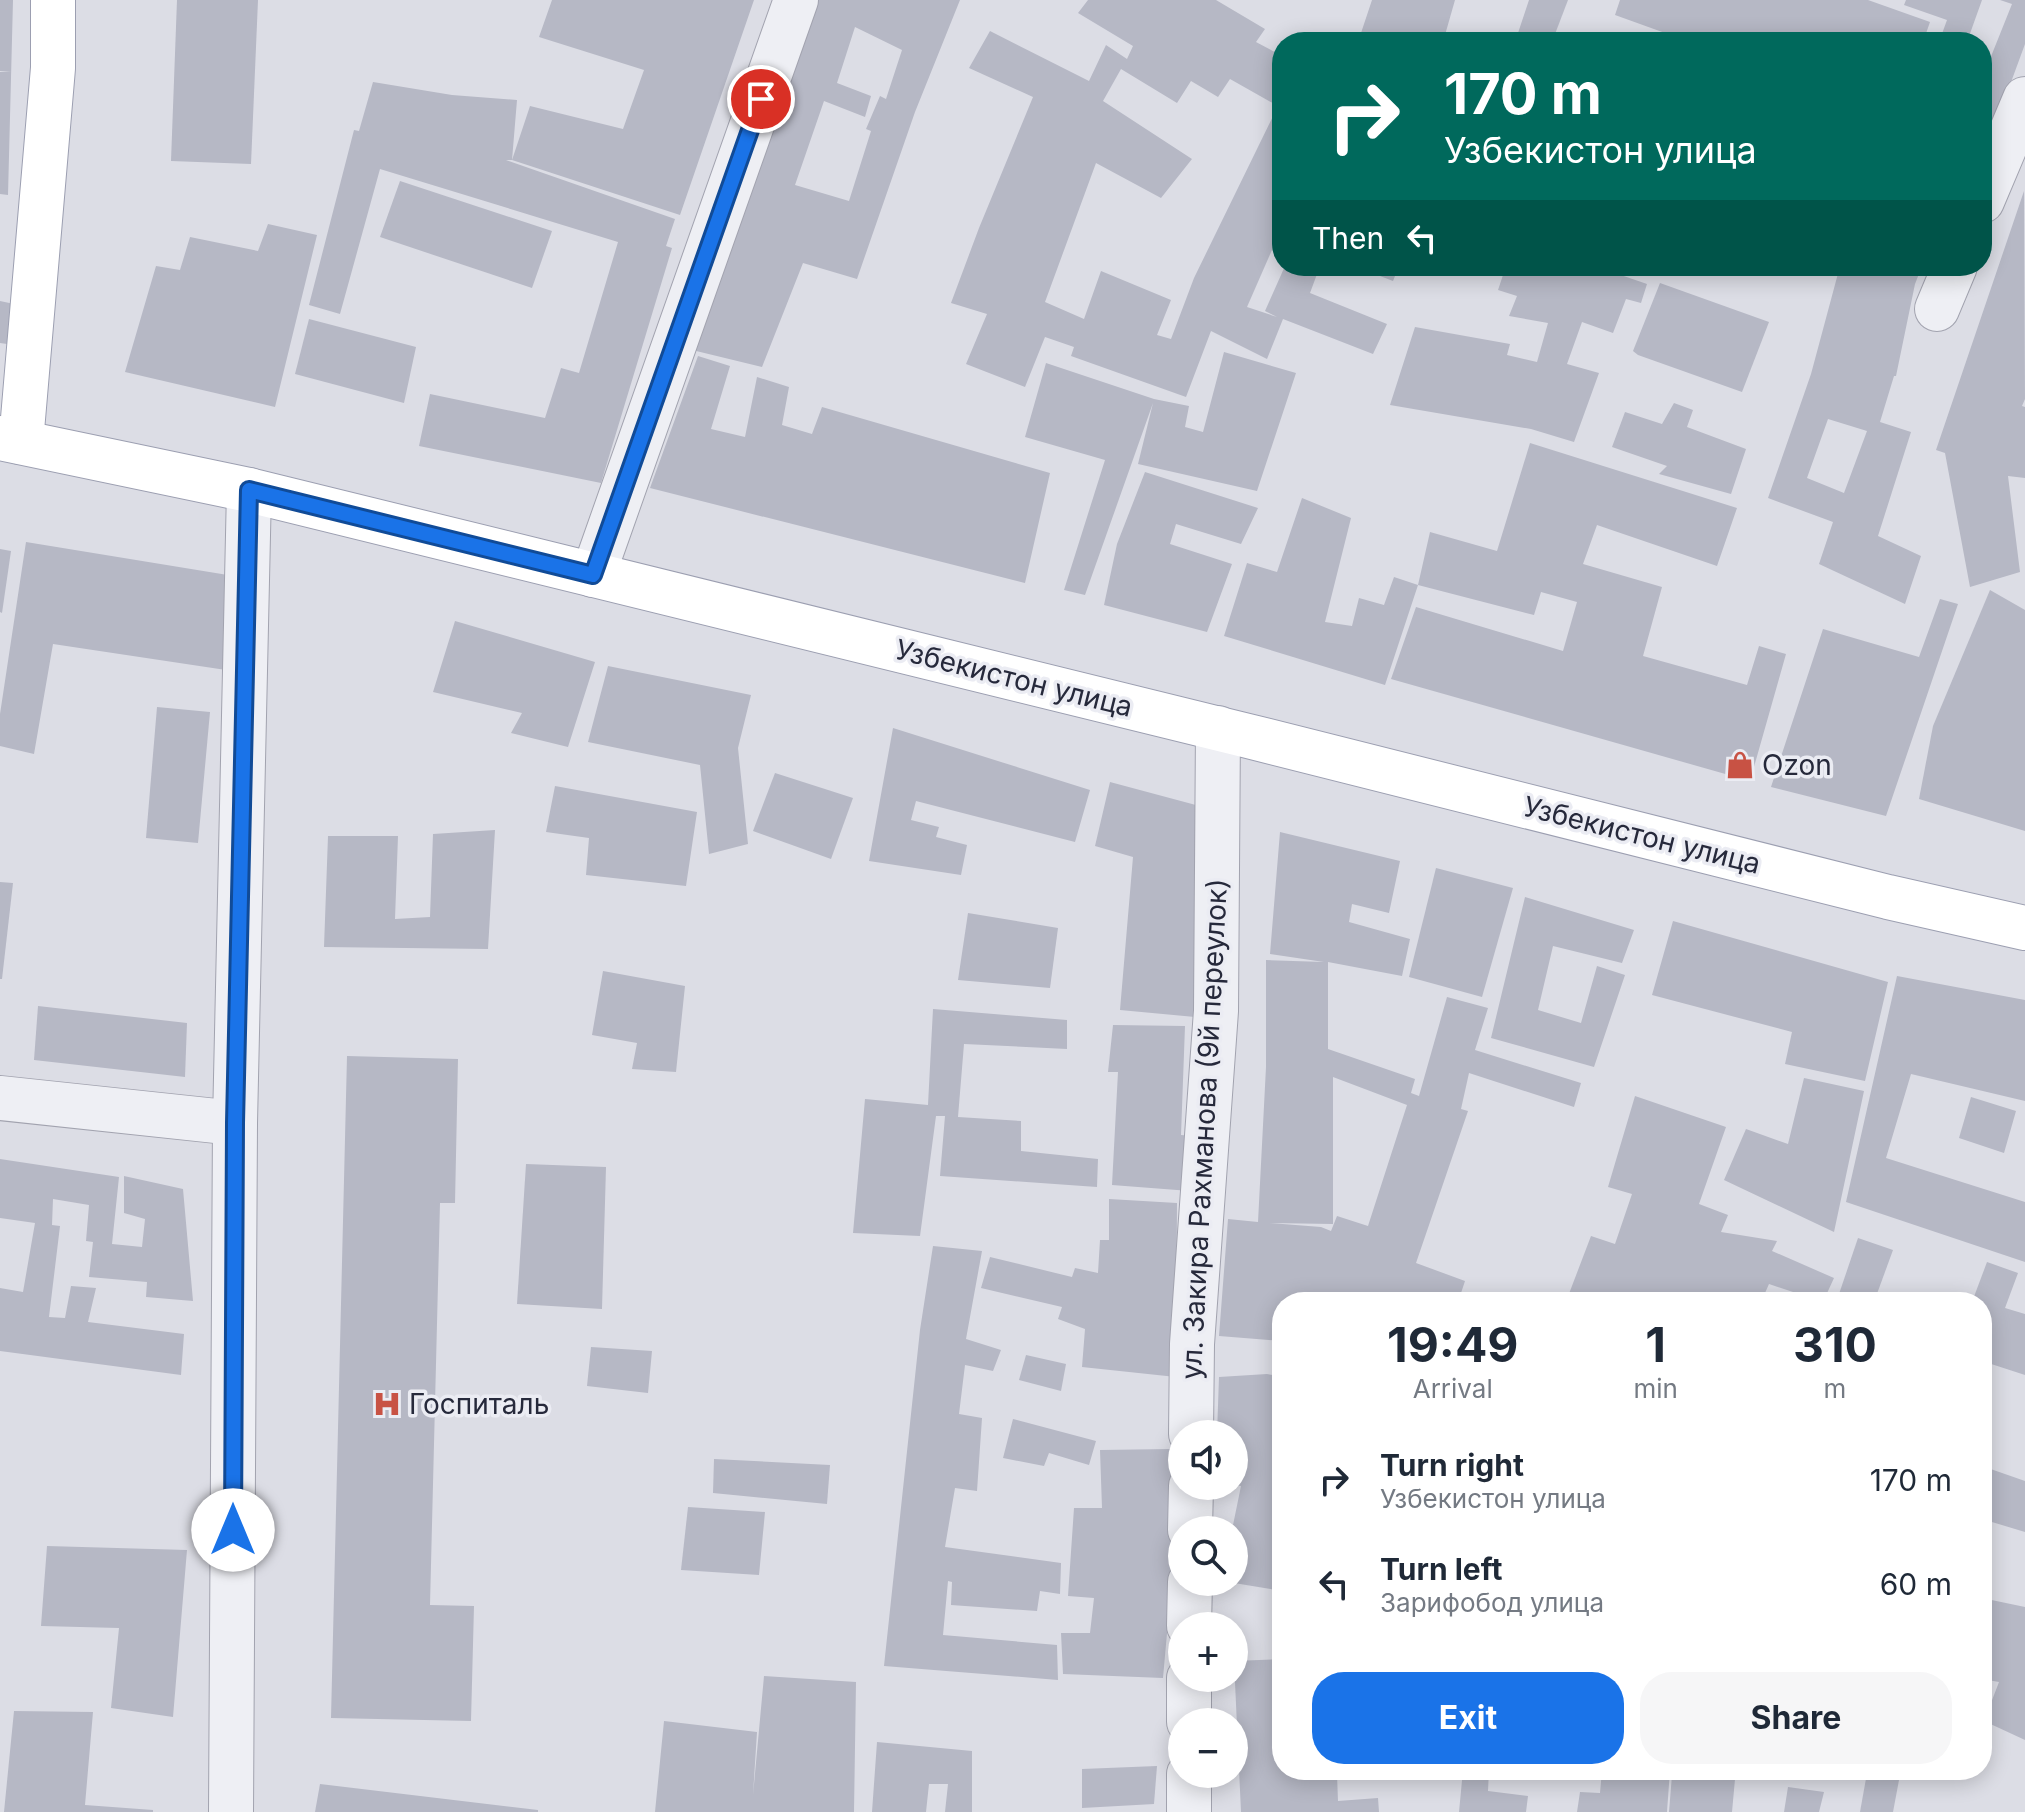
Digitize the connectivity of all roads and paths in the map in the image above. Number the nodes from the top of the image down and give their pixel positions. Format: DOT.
graph roads {
  1 [pos="53,0"];
  2 [pos="796,0"];
  3 [pos="2025,99"];
  4 [pos="1992,177"];
  5 [pos="1951,276"];
  6 [pos="1937,309"];
  7 [pos="10,440"];
  8 [pos="249,490"];
  9 [pos="593,575"];
  10 [pos="1218,728"];
  11 [pos="2025,928"];
  12 [pos="0,1098"];
  13 [pos="235,1123"];
  14 [pos="1191,1420"];
  15 [pos="1189,1788"];
  16 [pos="231,1812"];
  17 [pos="1189,1812"];
  1 -- 7 [label="main road"];
  2 -- 9 [label="street"];
  3 -- 4 [label="street"];
  5 -- 6 [label="street"];
  7 -- 8 [label="main road, Узбекистон улица"];
  8 -- 9 [label="main road, Узбекистон улица"];
  8 -- 13 [label="street"];
  9 -- 10 [label="main road, Узбекистон улица"];
  10 -- 11 [label="main road, Узбекистон улица"];
  10 -- 14 [label="street, ул. Закира Рахманова (9й переулок)"];
  12 -- 13 [label="street"];
  13 -- 16 [label="street"];
  15 -- 17 [label="street"];
}
